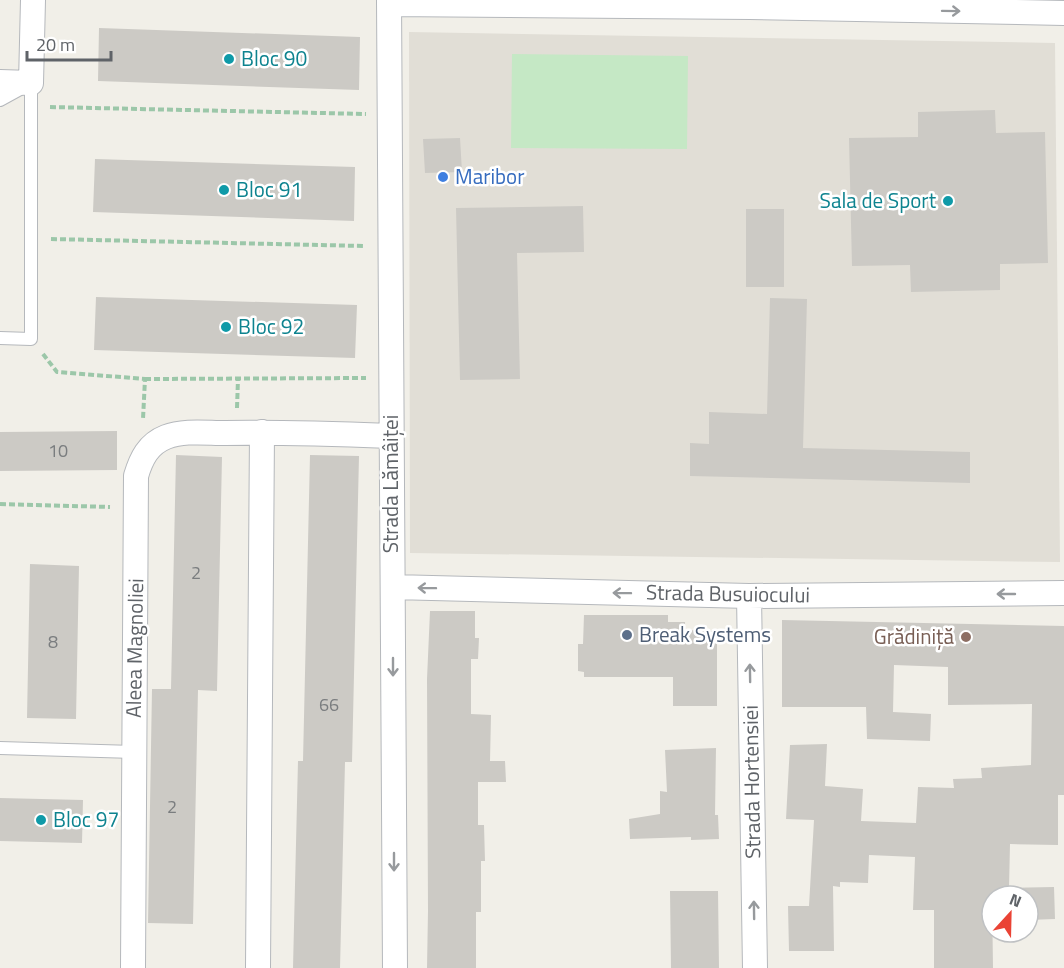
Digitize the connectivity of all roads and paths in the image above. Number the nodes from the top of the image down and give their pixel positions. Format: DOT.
graph roads {
  1 [pos="33,0"];
  2 [pos="389,2"];
  3 [pos="750,3"];
  4 [pos="1064,13"];
  5 [pos="0,81"];
  6 [pos="31,95"];
  7 [pos="0,100"];
  8 [pos="389,115"];
  9 [pos="32,238"];
  10 [pos="390,247"];
  11 [pos="0,338"];
  12 [pos="31,339"];
  13 [pos="391,378"];
  14 [pos="145,379"];
  15 [pos="262,432"];
  16 [pos="391,435"];
  17 [pos="141,459"];
  18 [pos="0,504"];
  19 [pos="136,507"];
  20 [pos="393,587"];
  21 [pos="1064,593"];
  22 [pos="749,596"];
  23 [pos="0,748"];
  24 [pos="134,752"];
  25 [pos="133,968"];
  26 [pos="258,968"];
  27 [pos="395,968"];
  28 [pos="755,968"];
  1 -- 6 [label="street"];
  2 -- 3 [label="street"];
  2 -- 8 [label="street, Strada Lămâiței"];
  3 -- 4 [label="street, one-way"];
  5 -- 6 [label="street"];
  6 -- 7 [label="lane"];
  6 -- 8 [label="path"];
  6 -- 9 [label="lane"];
  8 -- 10 [label="street, Strada Lămâiței"];
  9 -- 10 [label="path"];
  9 -- 12 [label="lane"];
  10 -- 13 [label="street, Strada Lămâiței"];
  11 -- 12 [label="lane"];
  12 -- 14 [label="path"];
  13 -- 14 [label="path"];
  13 -- 16 [label="street, Strada Lămâiței"];
  14 -- 17 [label="path"];
  15 -- 16 [label="street"];
  15 -- 17 [label="street"];
  15 -- 26 [label="street"];
  16 -- 20 [label="street, Strada Lămâiței"];
  17 -- 19 [label="street, Aleea Magnoliei"];
  18 -- 19 [label="path"];
  19 -- 24 [label="street, Aleea Magnoliei"];
  22 -- 20 [label="street, Strada Busuiocului, one-way"];
  20 -- 27 [label="street, Strada Lămâiței, one-way"];
  21 -- 22 [label="street, Strada Busuiocului, one-way"];
  28 -- 22 [label="street, Strada Hortensiei, one-way"];
  23 -- 24 [label="lane"];
  24 -- 25 [label="street, Aleea Magnoliei"];
}
